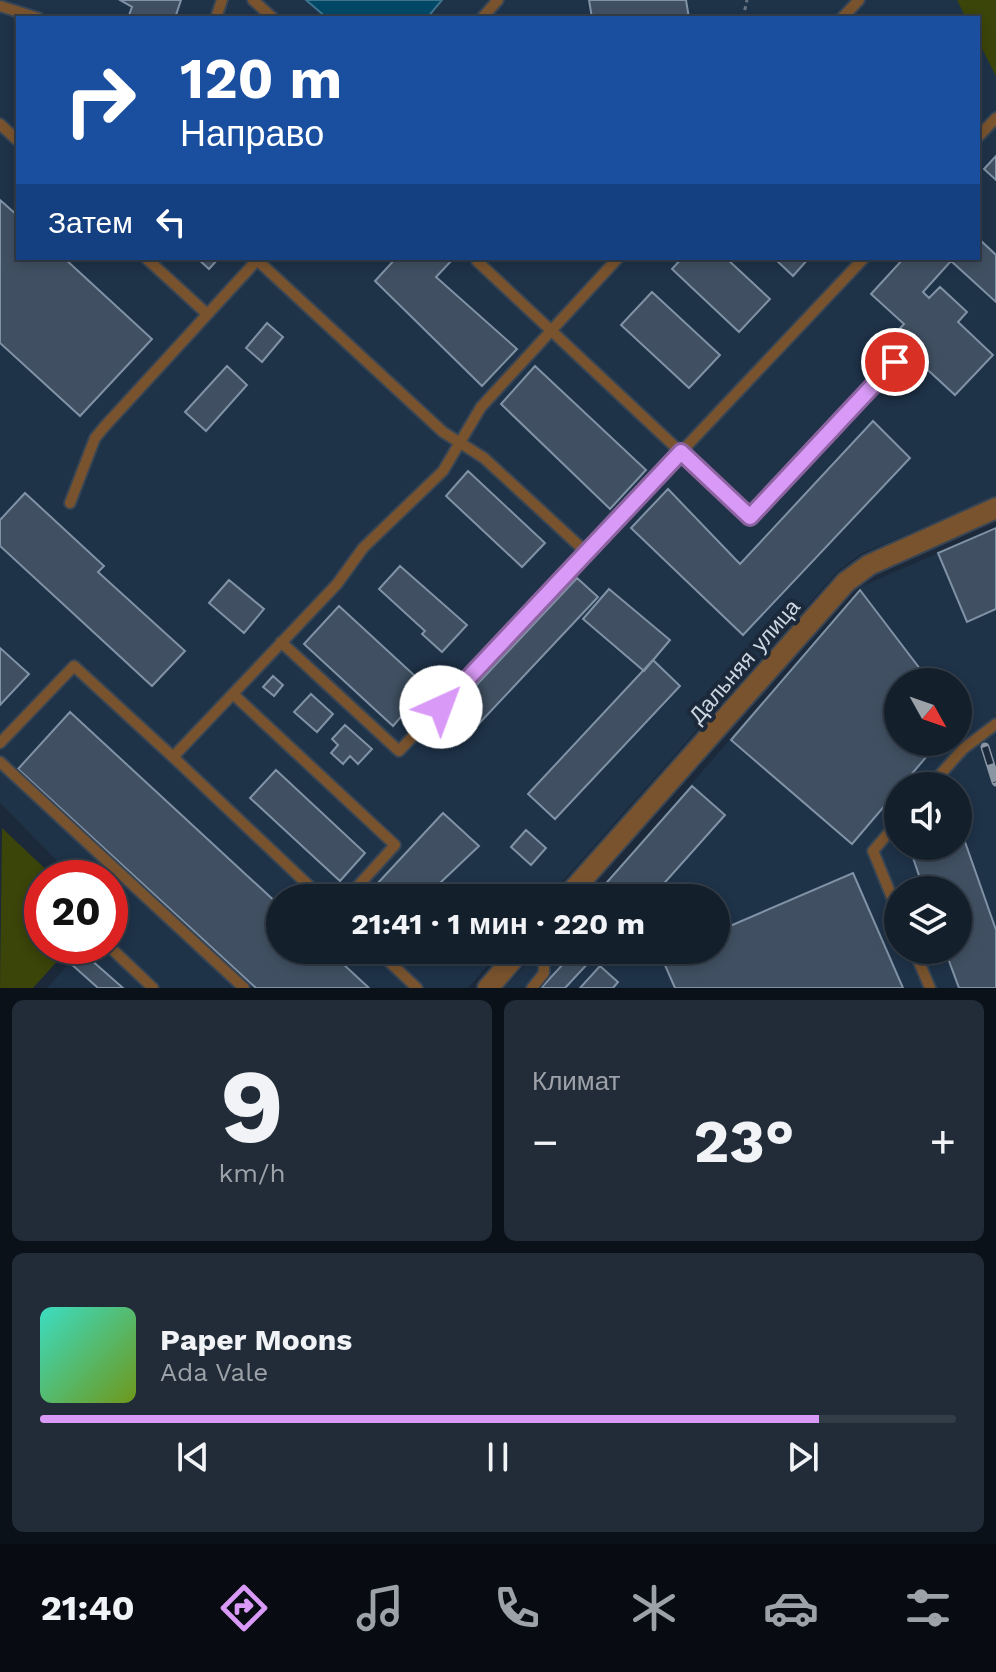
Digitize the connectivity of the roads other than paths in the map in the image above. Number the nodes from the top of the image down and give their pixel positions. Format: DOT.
graph roads {
  1 [pos="253,0"];
  2 [pos="498,0"];
  3 [pos="859,0"];
  4 [pos="0,6"];
  5 [pos="32,16"];
  6 [pos="271,16"];
  7 [pos="484,16"];
  8 [pos="844,16"];
  9 [pos="996,118"];
  10 [pos="0,124"];
  11 [pos="980,135"];
  12 [pos="16,139"];
  13 [pos="148,260"];
  14 [pos="257,260"];
  15 [pos="259,260"];
  16 [pos="478,260"];
  17 [pos="616,260"];
  18 [pos="862,260"];
  19 [pos="206,313"];
  20 [pos="551,330"];
  21 [pos="895,362"];
  22 [pos="460,443"];
  23 [pos="681,452"];
  24 [pos="70,503"];
  25 [pos="996,508"];
  26 [pos="586,552"];
  27 [pos="281,642"];
  28 [pos="233,694"];
  29 [pos="996,724"];
  30 [pos="0,743"];
  31 [pos="173,757"];
  32 [pos="0,762"];
  33 [pos="942,772"];
  34 [pos="884,838"];
  35 [pos="884,878"];
  36 [pos="307,884"];
  37 [pos="360,884"];
  38 [pos="578,884"];
  39 [pos="128,964"];
  40 [pos="392,964"];
  41 [pos="509,964"];
  42 [pos="544,964"];
  43 [pos="920,964"];
  44 [pos="153,988"];
  45 [pos="244,988"];
  46 [pos="417,988"];
  47 [pos="488,988"];
  48 [pos="532,988"];
  49 [pos="930,988"];
  1 -- 6 [label="lane"];
  2 -- 7 [label="lane"];
  3 -- 8 [label="lane"];
  4 -- 5 [label="lane"];
  9 -- 11 [label="lane"];
  10 -- 12 [label="lane"];
  13 -- 19 [label="lane"];
  14 -- 19 [label="lane"];
  15 -- 22 [label="lane"];
  16 -- 20 [label="lane"];
  17 -- 20 [label="lane"];
  18 -- 23 [label="lane"];
  19 -- 24 [label="lane"];
  20 -- 22 [label="lane"];
  20 -- 23 [label="lane"];
  21 -- 23 [label="lane"];
  22 -- 26 [label="lane"];
  22 -- 27 [label="lane"];
  23 -- 26 [label="lane"];
  25 -- 38 [label="street, Дальняя улица"];
  26 -- 27 [label="lane"];
  27 -- 28 [label="lane"];
  28 -- 31 [label="lane"];
  28 -- 37 [label="lane"];
  29 -- 33 [label="lane"];
  30 -- 31 [label="lane"];
  31 -- 36 [label="lane"];
  32 -- 45 [label="lane"];
  34 -- 35 [label="lane"];
  39 -- 44 [label="lane"];
  40 -- 46 [label="lane"];
  41 -- 47 [label="street"];
  42 -- 48 [label="lane"];
  43 -- 49 [label="lane"];
}
